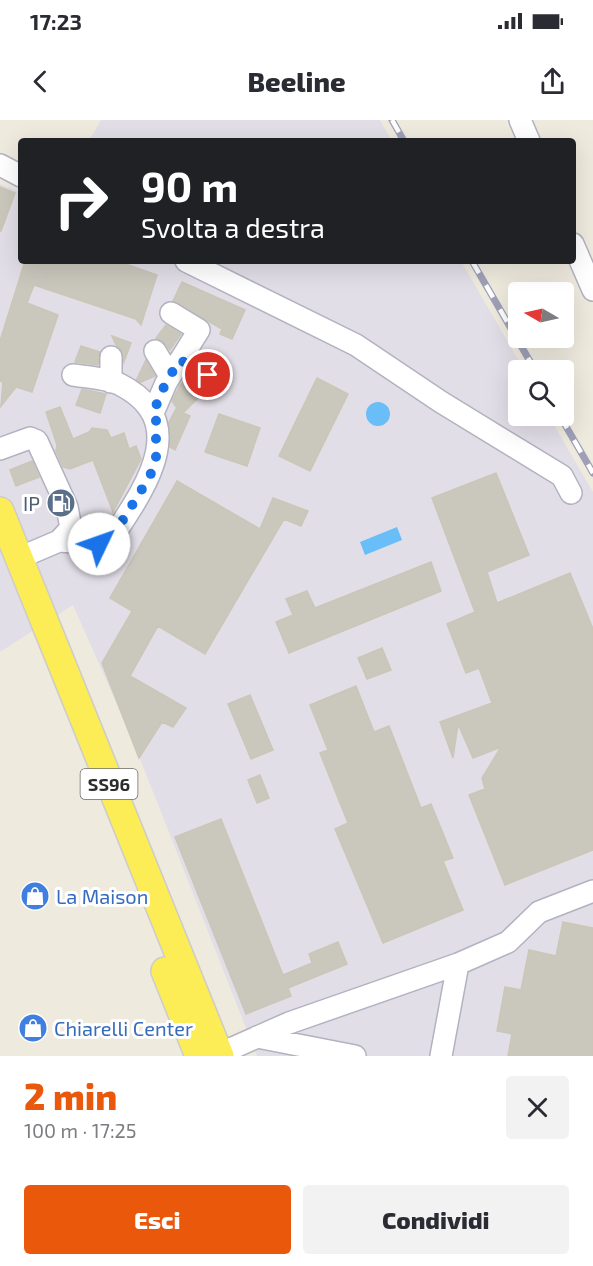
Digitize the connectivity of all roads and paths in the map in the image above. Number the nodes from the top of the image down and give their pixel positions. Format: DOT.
graph roads {
  1 [pos="520,120"];
  2 [pos="528,138"];
  3 [pos="0,165"];
  4 [pos="18,174"];
  5 [pos="576,251"];
  6 [pos="192,264"];
  7 [pos="593,290"];
  8 [pos="171,313"];
  9 [pos="155,351"];
  10 [pos="111,357"];
  11 [pos="175,368"];
  12 [pos="73,375"];
  13 [pos="208,375"];
  14 [pos="111,382"];
  15 [pos="153,413"];
  16 [pos="0,449"];
  17 [pos="571,493"];
  18 [pos="0,511"];
  19 [pos="59,541"];
  20 [pos="9,559"];
  21 [pos="593,891"];
  22 [pos="458,964"];
  23 [pos="256,1037"];
  24 [pos="213,1055"];
  25 [pos="355,1056"];
  26 [pos="441,1056"];
  1 -- 2 [label="street"];
  3 -- 4 [label="street"];
  5 -- 7 [label="street"];
  6 -- 17 [label="street"];
  8 -- 11 [label="street"];
  9 -- 11 [label="street"];
  10 -- 14 [label="street"];
  11 -- 13 [label="street"];
  11 -- 15 [label="street"];
  12 -- 14 [label="street"];
  14 -- 15 [label="street"];
  15 -- 19 [label="street"];
  16 -- 19 [label="street"];
  18 -- 20 [label="main road, SS96"];
  19 -- 20 [label="street"];
  20 -- 24 [label="main road, SS96"];
  21 -- 22 [label="street"];
  22 -- 23 [label="street"];
  22 -- 26 [label="street"];
  23 -- 24 [label="street"];
  23 -- 25 [label="street"];
}
